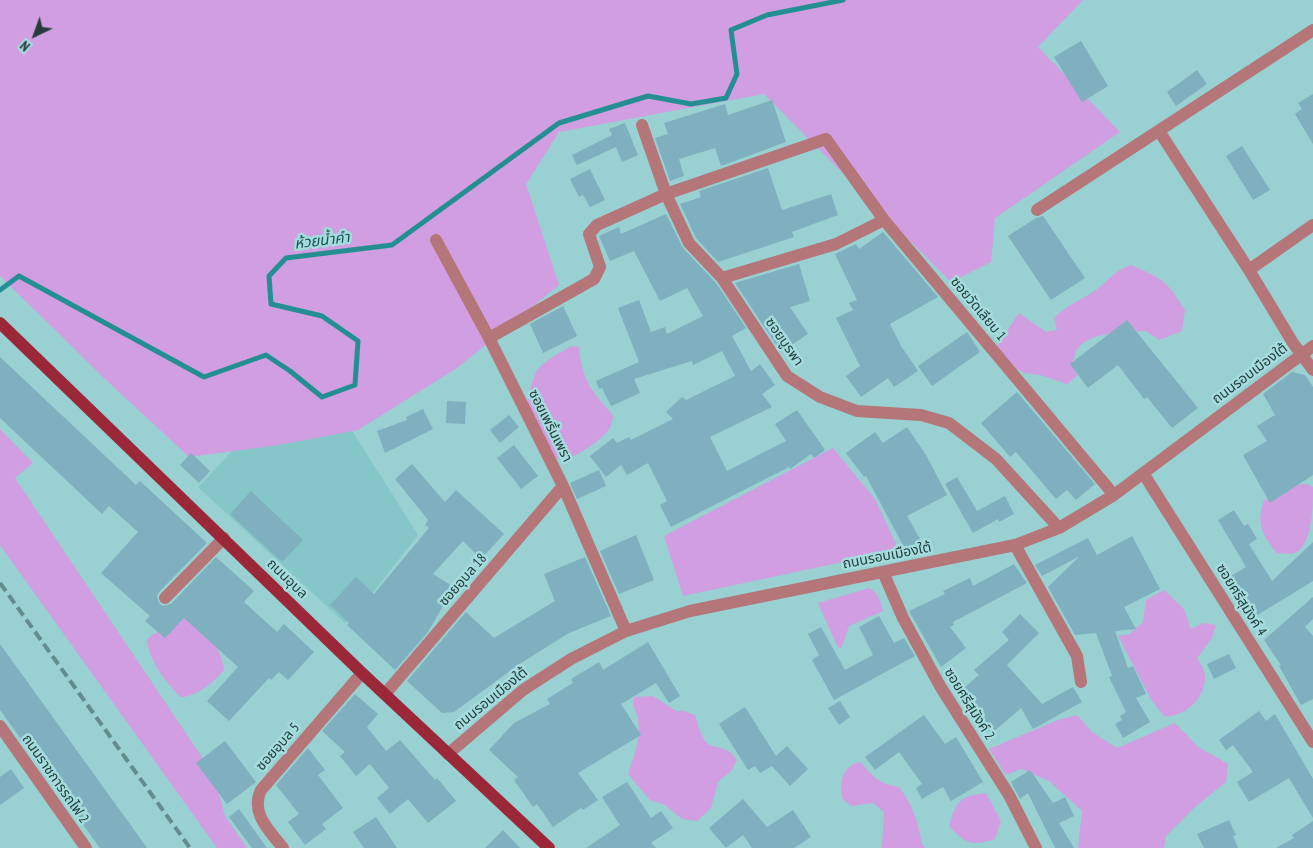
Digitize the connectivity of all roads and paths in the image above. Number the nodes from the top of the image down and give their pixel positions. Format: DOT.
graph roads {
  1 [pos="1313,31"];
  2 [pos="642,125"];
  3 [pos="1159,131"];
  4 [pos="666,194"];
  5 [pos="1038,210"];
  6 [pos="884,220"];
  7 [pos="1313,225"];
  8 [pos="436,240"];
  9 [pos="1249,270"];
  10 [pos="722,278"];
  11 [pos="2,323"];
  12 [pos="489,338"];
  13 [pos="1313,346"];
  14 [pos="1301,354"];
  15 [pos="1313,370"];
  16 [pos="1143,473"];
  17 [pos="563,486"];
  18 [pos="1114,495"];
  19 [pos="1058,528"];
  20 [pos="224,538"];
  21 [pos="1015,545"];
  22 [pos="883,572"];
  23 [pos="165,598"];
  24 [pos="626,631"];
  25 [pos="362,673"];
  26 [pos="1081,682"];
  27 [pos="385,694"];
  28 [pos="0,726"];
  29 [pos="1313,742"];
  30 [pos="448,754"];
  31 [pos="86,848"];
  32 [pos="283,848"];
  33 [pos="549,848"];
  34 [pos="1036,848"];
  1 -- 3 [label="street"];
  2 -- 4 [label="street, ซอยบูรพา"];
  3 -- 5 [label="street"];
  3 -- 9 [label="street"];
  4 -- 6 [label="street, ซอยวัดเลียบ 1"];
  4 -- 10 [label="street, ซอยบูรพา"];
  4 -- 12 [label="street"];
  6 -- 10 [label="street"];
  6 -- 18 [label="street, ซอยวัดเลียบ 1"];
  7 -- 9 [label="street"];
  8 -- 12 [label="street, ซอยเพริ้มเพรา"];
  9 -- 14 [label="street"];
  10 -- 19 [label="street, ซอยบูรพา"];
  11 -- 20 [label="main road, ถนนอุบล"];
  12 -- 17 [label="street, ซอยเพริ้มเพรา"];
  13 -- 14 [label="street, ถนนรอบเมืองใต้"];
  14 -- 15 [label="street"];
  14 -- 16 [label="street, ถนนรอบเมืองใต้"];
  16 -- 18 [label="street, ถนนรอบเมืองใต้"];
  16 -- 29 [label="street, ซอยศรีสุมังค์ 4"];
  17 -- 24 [label="street, ซอยเพริ้มเพรา"];
  17 -- 27 [label="street, ซอยอุบล 18"];
  18 -- 19 [label="street, ถนนรอบเมืองใต้"];
  19 -- 21 [label="street, ถนนรอบเมืองใต้"];
  20 -- 23 [label="street"];
  20 -- 25 [label="main road, ถนนอุบล"];
  21 -- 22 [label="street, ถนนรอบเมืองใต้"];
  21 -- 26 [label="street"];
  22 -- 24 [label="street, ถนนรอบเมืองใต้"];
  22 -- 34 [label="street, ซอยศรีสุมังค์ 2"];
  24 -- 30 [label="street, ถนนรอบเมืองใต้"];
  25 -- 27 [label="main road, ถนนอุบล"];
  25 -- 32 [label="street, ซอยอุบล 5"];
  27 -- 30 [label="main road, ถนนอุบล"];
  28 -- 31 [label="street, ถนนราชการรถไฟ 2"];
  30 -- 33 [label="main road, ถนนอุบล"];
}
